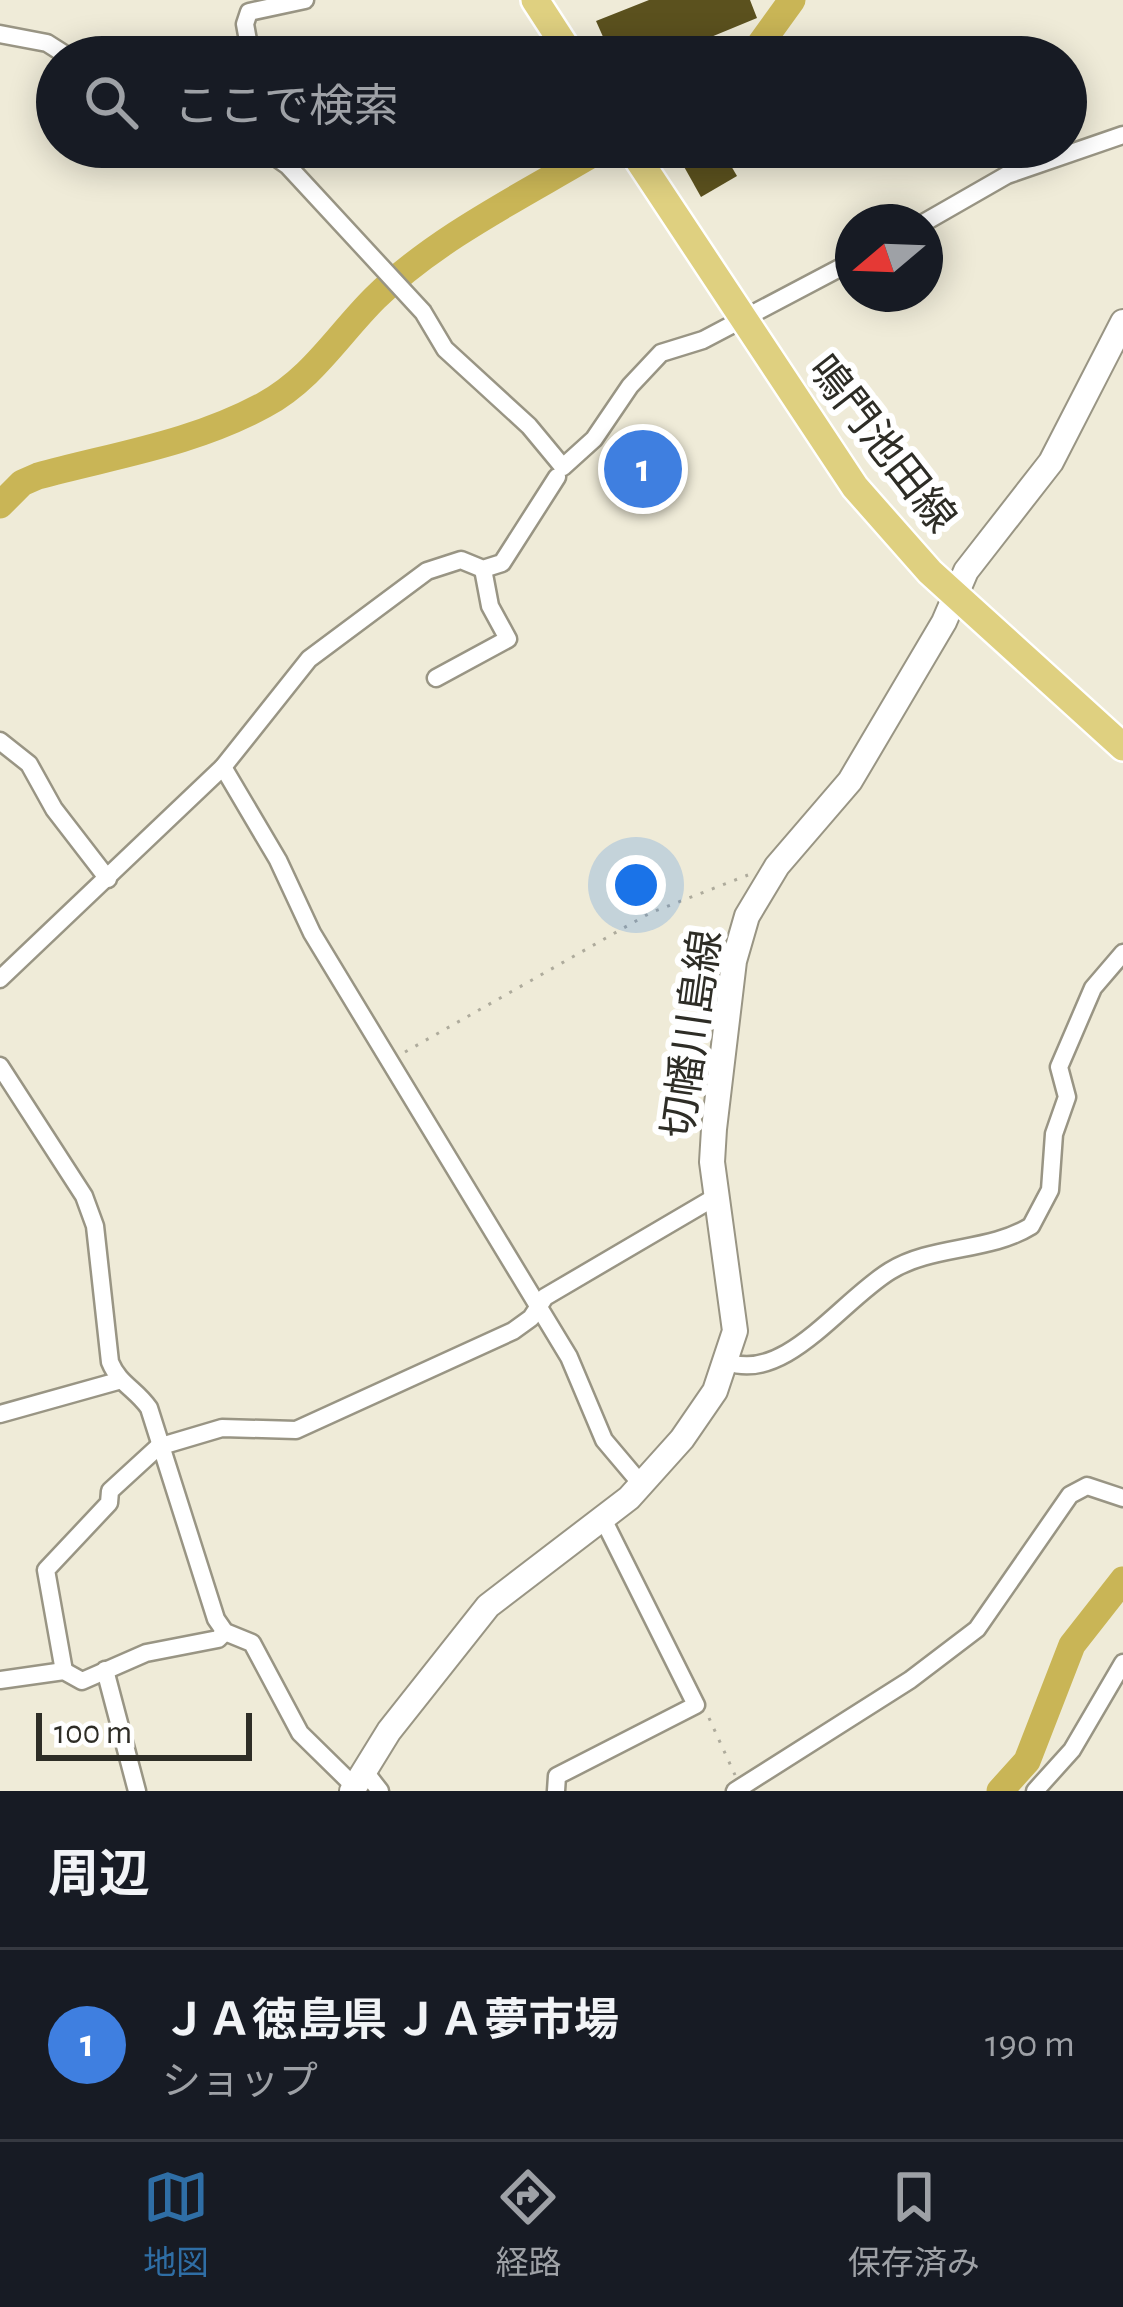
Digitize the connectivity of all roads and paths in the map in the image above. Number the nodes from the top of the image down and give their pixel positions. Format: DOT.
graph roads {
  1 [pos="305,0"];
  2 [pos="535,0"];
  3 [pos="0,34"];
  4 [pos="247,36"];
  5 [pos="558,36"];
  6 [pos="36,42"];
  7 [pos="1123,135"];
  8 [pos="1087,147"];
  9 [pos="290,168"];
  10 [pos="644,168"];
  11 [pos="1027,168"];
  12 [pos="943,212"];
  13 [pos="835,269"];
  14 [pos="742,321"];
  15 [pos="1123,322"];
  16 [pos="557,477"];
  17 [pos="483,569"];
  18 [pos="956,596"];
  19 [pos="436,679"];
  20 [pos="0,741"];
  21 [pos="1123,747"];
  22 [pos="223,767"];
  23 [pos="777,866"];
  24 [pos="108,880"];
  25 [pos="1123,953"];
  26 [pos="0,980"];
  27 [pos="388,1061"];
  28 [pos="0,1066"];
  29 [pos="717,1196"];
  30 [pos="537,1308"];
  31 [pos="728,1362"];
  32 [pos="118,1381"];
  33 [pos="0,1414"];
  34 [pos="158,1447"];
  35 [pos="642,1485"];
  36 [pos="1123,1498"];
  37 [pos="604,1522"];
  38 [pos="225,1632"];
  39 [pos="1123,1663"];
  40 [pos="105,1670"];
  41 [pos="64,1671"];
  42 [pos="0,1680"];
  43 [pos="696,1705"];
  44 [pos="362,1784"];
  45 [pos="738,1789"];
  46 [pos="137,1791"];
  47 [pos="556,1791"];
  48 [pos="1035,1791"];
  1 -- 4 [label="street"];
  2 -- 5 [label="main road"];
  3 -- 6 [label="street"];
  7 -- 8 [label="street"];
  9 -- 14 [label="street"];
  10 -- 14 [label="main road, 鳴門池田線"];
  11 -- 12 [label="street"];
  13 -- 14 [label="street"];
  14 -- 18 [label="main road, 鳴門池田線"];
  15 -- 18 [label="main road, 切幡川島線"];
  16 -- 17 [label="street"];
  17 -- 19 [label="street"];
  17 -- 22 [label="street"];
  18 -- 21 [label="main road, 鳴門池田線"];
  18 -- 23 [label="main road, 切幡川島線"];
  20 -- 24 [label="street"];
  22 -- 24 [label="street"];
  22 -- 27 [label="street"];
  23 -- 27 [label="path"];
  23 -- 29 [label="main road, 切幡川島線"];
  24 -- 26 [label="street"];
  25 -- 31 [label="street"];
  27 -- 30 [label="street"];
  28 -- 32 [label="street"];
  29 -- 30 [label="street"];
  29 -- 31 [label="main road, 切幡川島線"];
  30 -- 34 [label="street"];
  30 -- 35 [label="street"];
  31 -- 35 [label="main road, 切幡川島線"];
  32 -- 33 [label="street"];
  32 -- 34 [label="street"];
  34 -- 38 [label="street"];
  34 -- 41 [label="street"];
  35 -- 37 [label="main road, 切幡川島線"];
  36 -- 45 [label="street"];
  37 -- 43 [label="street"];
  37 -- 44 [label="main road, 切幡川島線"];
  38 -- 40 [label="street"];
  38 -- 44 [label="street"];
  39 -- 48 [label="street"];
  40 -- 41 [label="street"];
  40 -- 46 [label="street"];
  41 -- 42 [label="street"];
  43 -- 45 [label="path"];
  43 -- 47 [label="street"];
}
